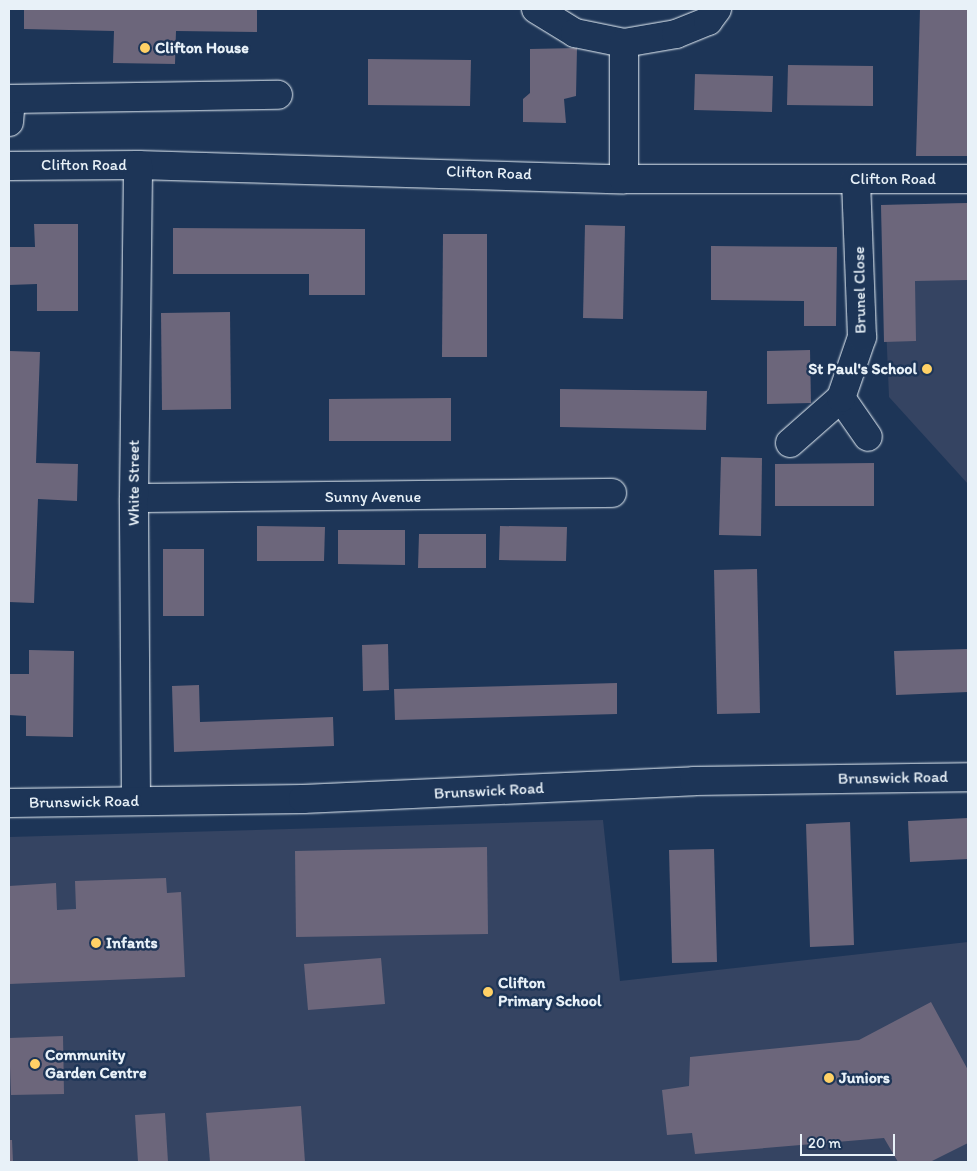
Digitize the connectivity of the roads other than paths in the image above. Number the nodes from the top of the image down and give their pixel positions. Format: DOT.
graph roads {
  1 [pos="536,9"];
  2 [pos="717,9"];
  3 [pos="624,43"];
  4 [pos="278,95"];
  5 [pos="9,122"];
  6 [pos="138,165"];
  7 [pos="9,166"];
  8 [pos="624,178"];
  9 [pos="856,179"];
  10 [pos="968,179"];
  11 [pos="841,398"];
  12 [pos="868,437"];
  13 [pos="790,443"];
  14 [pos="612,493"];
  15 [pos="134,498"];
  16 [pos="968,777"];
  17 [pos="136,801"];
  18 [pos="9,803"];
  1 -- 3 [label="street"];
  2 -- 3 [label="street"];
  3 -- 8 [label="street"];
  4 -- 5 [label="street"];
  6 -- 7 [label="street, Clifton Road"];
  6 -- 8 [label="street, Clifton Road"];
  6 -- 15 [label="street, White Street"];
  8 -- 9 [label="street, Clifton Road"];
  9 -- 10 [label="street, Clifton Road"];
  9 -- 11 [label="street, Brunel Close"];
  11 -- 12 [label="street"];
  11 -- 13 [label="street, Brunel Close"];
  14 -- 15 [label="street, Sunny Avenue"];
  15 -- 17 [label="street, White Street"];
  16 -- 17 [label="street, Brunswick Road"];
  17 -- 18 [label="street, Brunswick Road"];
}
